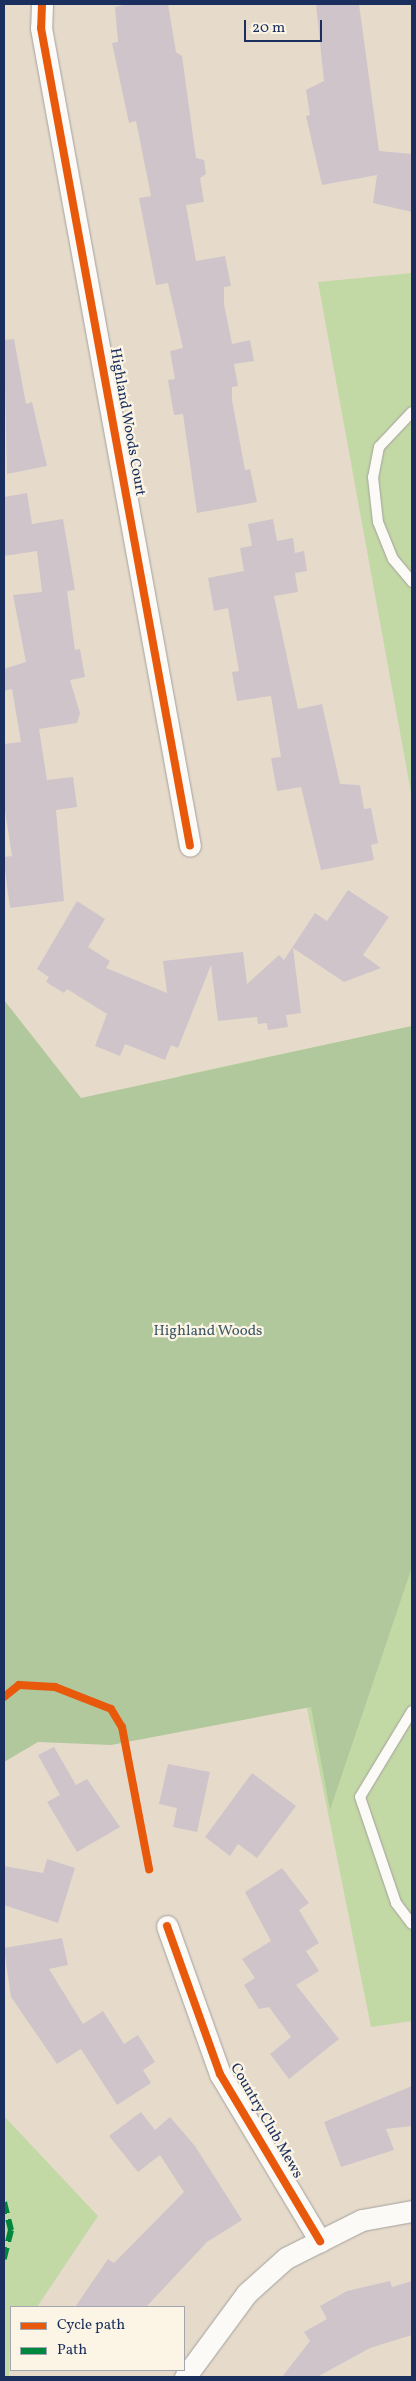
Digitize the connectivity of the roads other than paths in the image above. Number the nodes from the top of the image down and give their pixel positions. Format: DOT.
graph roads {
  1 [pos="42,4"];
  2 [pos="412,412"];
  3 [pos="412,582"];
  4 [pos="190,846"];
  5 [pos="412,1711"];
  6 [pos="412,1924"];
  7 [pos="167,1926"];
  8 [pos="412,2211"];
  9 [pos="320,2241"];
  10 [pos="185,2377"];
  1 -- 4 [label="street, Highland Woods Court"];
  2 -- 3 [label="lane"];
  5 -- 6 [label="lane"];
  7 -- 9 [label="street, Country Club Mews"];
  8 -- 9 [label="street"];
  9 -- 10 [label="street"];
}
